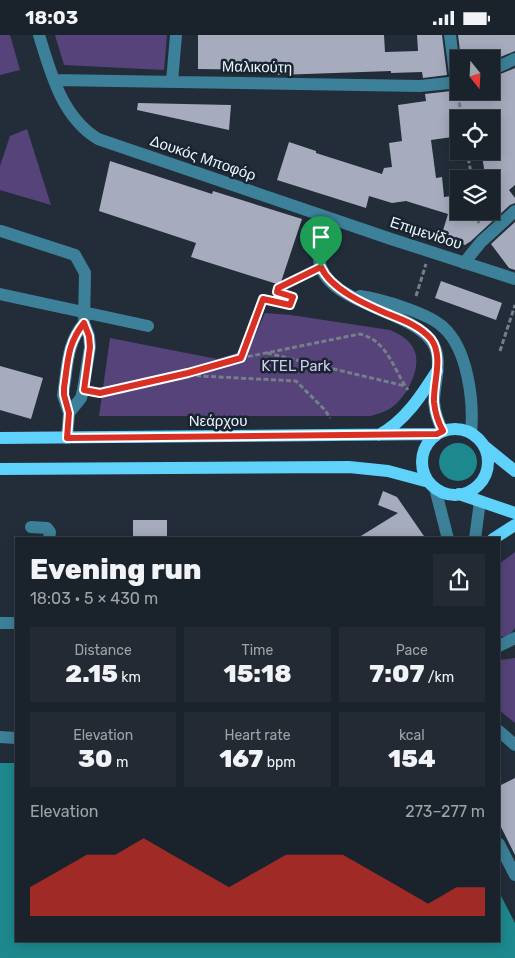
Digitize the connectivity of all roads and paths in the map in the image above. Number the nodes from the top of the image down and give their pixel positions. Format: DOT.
graph roads {
  1 [pos="39,35"];
  2 [pos="176,35"];
  3 [pos="450,35"];
  4 [pos="453,50"];
  5 [pos="515,59"];
  6 [pos="500,66"];
  7 [pos="54,80"];
  8 [pos="172,82"];
  9 [pos="450,83"];
  10 [pos="515,211"];
  11 [pos="327,217"];
  12 [pos="1,231"];
  13 [pos="464,263"];
  14 [pos="321,267"];
  15 [pos="424,271"];
  16 [pos="515,279"];
  17 [pos="0,294"];
  18 [pos="350,295"];
  19 [pos="515,305"];
  20 [pos="411,311"];
  21 [pos="85,317"];
  22 [pos="148,326"];
  23 [pos="500,351"];
  24 [pos="266,353"];
  25 [pos="241,358"];
  26 [pos="437,371"];
  27 [pos="188,373"];
  28 [pos="84,390"];
  29 [pos="69,413"];
  30 [pos="330,418"];
  31 [pos="440,433"];
  32 [pos="470,433"];
  33 [pos="377,436"];
  34 [pos="0,438"];
  35 [pos="67,438"];
  36 [pos="484,446"];
  37 [pos="0,469"];
  38 [pos="515,471"];
  39 [pos="430,483"];
  40 [pos="459,494"];
  41 [pos="480,501"];
  42 [pos="515,513"];
  43 [pos="515,525"];
  44 [pos="31,527"];
  45 [pos="49,537"];
  46 [pos="447,537"];
  47 [pos="475,537"];
  48 [pos="496,537"];
  49 [pos="0,623"];
  50 [pos="15,623"];
  51 [pos="515,638"];
  52 [pos="500,646"];
  53 [pos="515,648"];
  54 [pos="500,652"];
  55 [pos="500,732"];
  56 [pos="0,737"];
  57 [pos="15,738"];
  58 [pos="515,745"];
  59 [pos="500,846"];
  60 [pos="515,875"];
  1 -- 7 [label="street, Δουκός Μποφόρ"];
  2 -- 8 [label="street"];
  3 -- 4 [label="street"];
  5 -- 6 [label="street"];
  7 -- 8 [label="street, Μαλικούτη"];
  7 -- 11 [label="street, Δουκός Μποφόρ"];
  8 -- 9 [label="street, Μαλικούτη"];
  10 -- 13 [label="street"];
  11 -- 13 [label="street, Επιμενίδου"];
  11 -- 14 [label="street"];
  12 -- 21 [label="street"];
  13 -- 16 [label="street, Επιμενίδου"];
  14 -- 18 [label="street"];
  14 -- 25 [label="path"];
  15 -- 20 [label="path"];
  17 -- 21 [label="street"];
  18 -- 20 [label="street"];
  18 -- 26 [label="street"];
  19 -- 23 [label="path"];
  20 -- 32 [label="street"];
  21 -- 22 [label="street"];
  21 -- 28 [label="street"];
  21 -- 29 [label="street"];
  24 -- 24 [label="path"];
  24 -- 25 [label="path"];
  25 -- 27 [label="path"];
  26 -- 31 [label="street"];
  26 -- 33 [label="main road"];
  27 -- 28 [label="path"];
  27 -- 30 [label="path"];
  28 -- 29 [label="street"];
  29 -- 35 [label="street"];
  31 -- 32 [label="main road"];
  31 -- 33 [label="main road, Νεάρχου"];
  31 -- 39 [label="main road"];
  32 -- 36 [label="main road"];
  33 -- 35 [label="main road, Νεάρχου"];
  34 -- 35 [label="main road, Νεάρχου"];
  36 -- 38 [label="main road"];
  36 -- 40 [label="main road"];
  37 -- 39 [label="main road"];
  39 -- 40 [label="main road"];
  39 -- 46 [label="street"];
  40 -- 41 [label="main road"];
  41 -- 42 [label="main road"];
  41 -- 47 [label="street"];
  43 -- 48 [label="main road"];
  44 -- 45 [label="street"];
  49 -- 50 [label="street"];
  51 -- 52 [label="street"];
  53 -- 54 [label="street"];
  55 -- 58 [label="street"];
  56 -- 57 [label="street"];
  59 -- 60 [label="street"];
}
